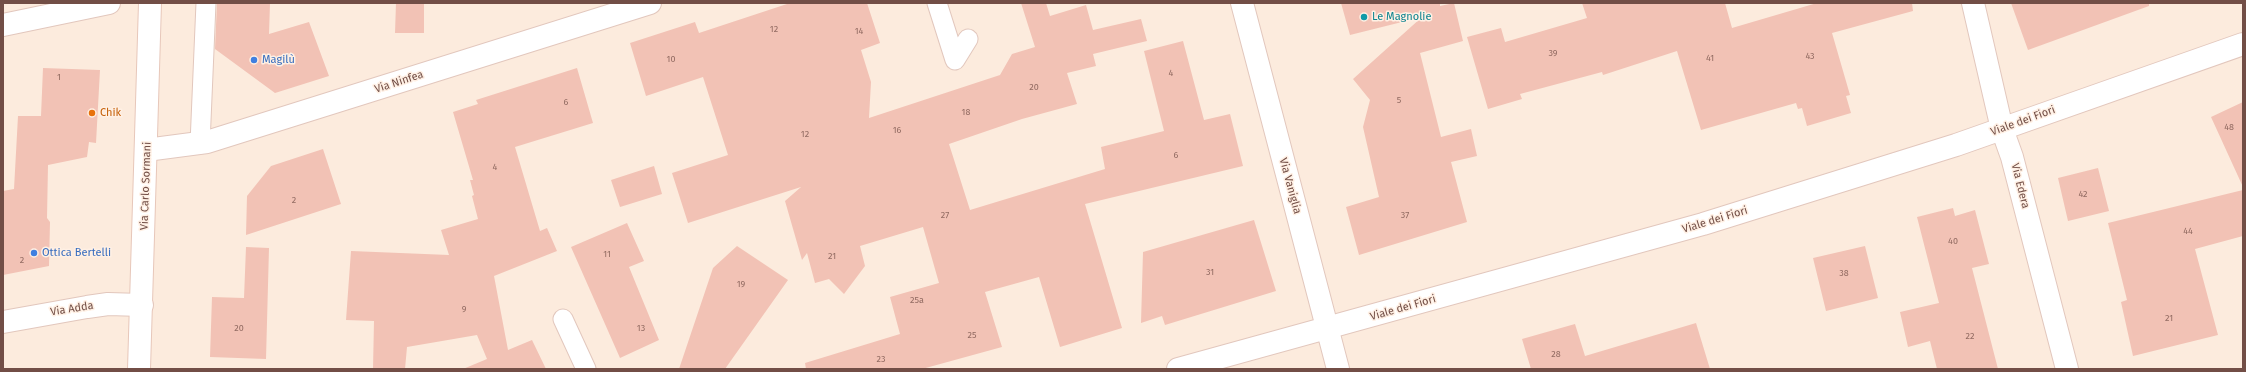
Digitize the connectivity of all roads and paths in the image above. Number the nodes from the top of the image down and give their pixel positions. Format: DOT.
graph roads {
  1 [pos="109,3"];
  2 [pos="150,3"];
  3 [pos="206,3"];
  4 [pos="650,3"];
  5 [pos="937,3"];
  6 [pos="1242,3"];
  7 [pos="1973,3"];
  8 [pos="3,25"];
  9 [pos="968,39"];
  10 [pos="2243,44"];
  11 [pos="2002,129"];
  12 [pos="200,144"];
  13 [pos="146,150"];
  14 [pos="142,305"];
  15 [pos="563,319"];
  16 [pos="3,322"];
  17 [pos="1327,328"];
  18 [pos="140,369"];
  19 [pos="586,369"];
  20 [pos="1178,369"];
  21 [pos="1338,369"];
  22 [pos="2067,369"];
  1 -- 8 [label="street"];
  2 -- 13 [label="street, Via Carlo Sormani"];
  3 -- 12 [label="lane"];
  4 -- 12 [label="street, Via Ninfea"];
  5 -- 9 [label="lane"];
  6 -- 17 [label="street, Via Vaniglia"];
  7 -- 11 [label="street, Via Edera"];
  10 -- 11 [label="street, Viale dei Fiori"];
  11 -- 17 [label="street, Viale dei Fiori"];
  11 -- 22 [label="street, Via Edera"];
  12 -- 13 [label="street, Via Ninfea"];
  13 -- 14 [label="street, Via Carlo Sormani"];
  14 -- 16 [label="street, Via Adda"];
  14 -- 18 [label="street, Via Carlo Sormani"];
  15 -- 19 [label="lane"];
  17 -- 20 [label="street, Viale dei Fiori"];
  17 -- 21 [label="street, Via Vaniglia"];
}
